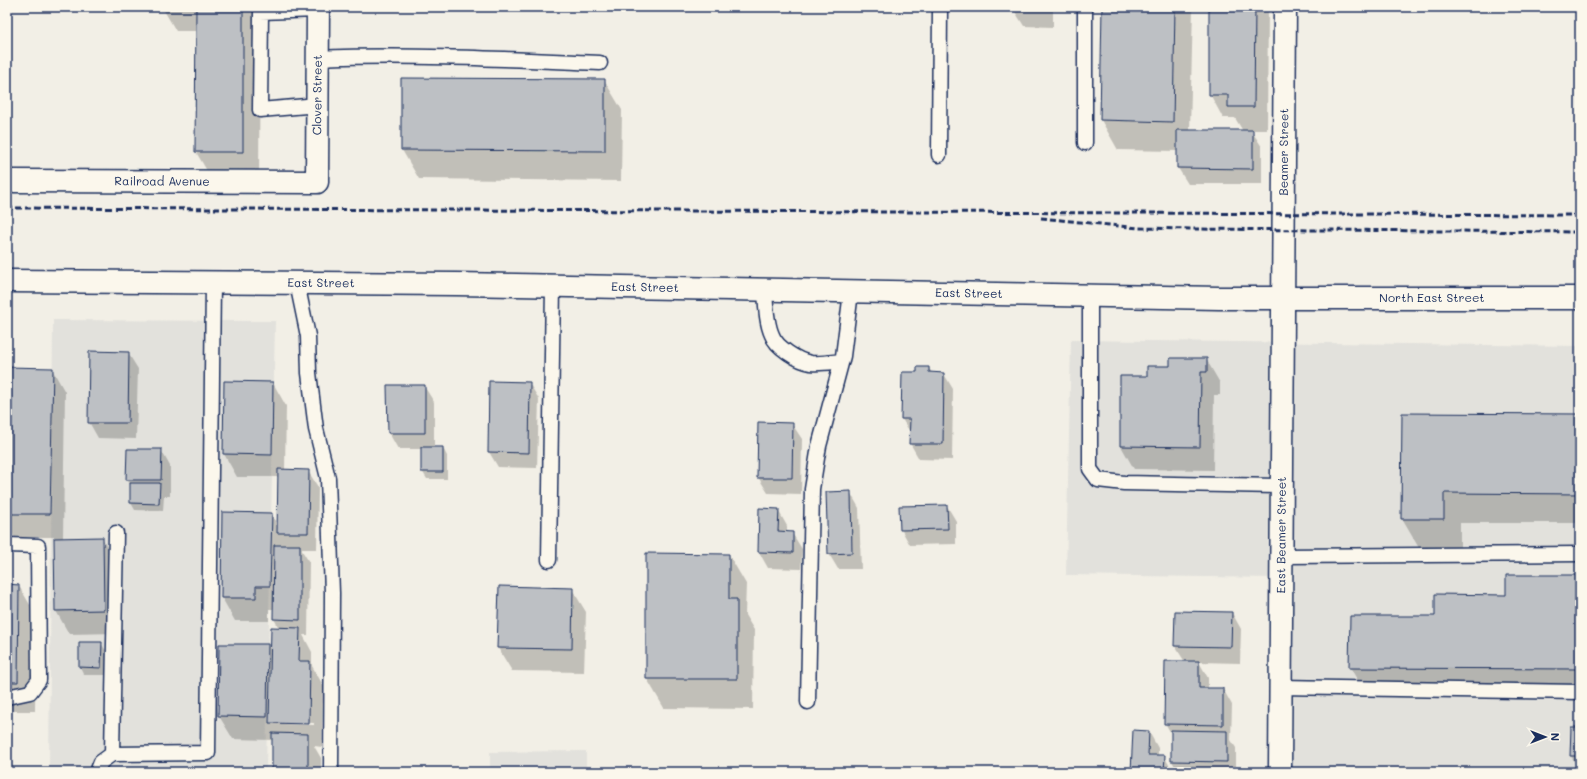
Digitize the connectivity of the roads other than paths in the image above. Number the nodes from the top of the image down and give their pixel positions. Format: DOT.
graph roads {
  1 [pos="940,7"];
  2 [pos="1086,7"];
  3 [pos="1284,7"];
  4 [pos="318,8"];
  5 [pos="318,58"];
  6 [pos="600,63"];
  7 [pos="318,105"];
  8 [pos="1086,143"];
  9 [pos="939,154"];
  10 [pos="7,181"];
  11 [pos="317,182"];
  12 [pos="7,281"];
  13 [pos="213,282"];
  14 [pos="297,283"];
  15 [pos="552,286"];
  16 [pos="765,290"];
  17 [pos="851,292"];
  18 [pos="1090,295"];
  19 [pos="1283,297"];
  20 [pos="1580,298"];
  21 [pos="842,361"];
  22 [pos="1282,486"];
  23 [pos="116,533"];
  24 [pos="7,545"];
  25 [pos="1580,554"];
  26 [pos="1282,556"];
  27 [pos="549,560"];
  28 [pos="1280,687"];
  29 [pos="1580,692"];
  30 [pos="7,697"];
  31 [pos="808,702"];
  32 [pos="112,754"];
  33 [pos="97,772"];
  34 [pos="331,772"];
  35 [pos="1280,772"];
  1 -- 9 [label="lane"];
  2 -- 8 [label="lane"];
  3 -- 19 [label="main road, Beamer Street"];
  4 -- 5 [label="main road, Clover Street"];
  4 -- 7 [label="lane"];
  5 -- 6 [label="lane"];
  5 -- 7 [label="main road, Clover Street"];
  7 -- 11 [label="main road, Clover Street"];
  10 -- 11 [label="main road, Railroad Avenue"];
  12 -- 13 [label="main road, East Street"];
  13 -- 14 [label="main road, East Street"];
  13 -- 32 [label="lane"];
  14 -- 15 [label="main road, East Street"];
  14 -- 34 [label="lane"];
  15 -- 16 [label="main road, East Street"];
  15 -- 27 [label="lane"];
  16 -- 17 [label="main road, East Street"];
  16 -- 21 [label="lane"];
  17 -- 18 [label="main road, East Street"];
  17 -- 21 [label="lane"];
  18 -- 19 [label="main road, East Street"];
  18 -- 22 [label="lane"];
  19 -- 20 [label="main road, North East Street"];
  19 -- 22 [label="main road, East Beamer Street"];
  21 -- 31 [label="lane"];
  22 -- 26 [label="main road, East Beamer Street"];
  23 -- 32 [label="lane"];
  24 -- 30 [label="lane"];
  25 -- 26 [label="lane"];
  26 -- 28 [label="main road, East Beamer Street"];
  28 -- 29 [label="lane"];
  28 -- 35 [label="main road, East Beamer Street"];
  32 -- 33 [label="lane"];
}
